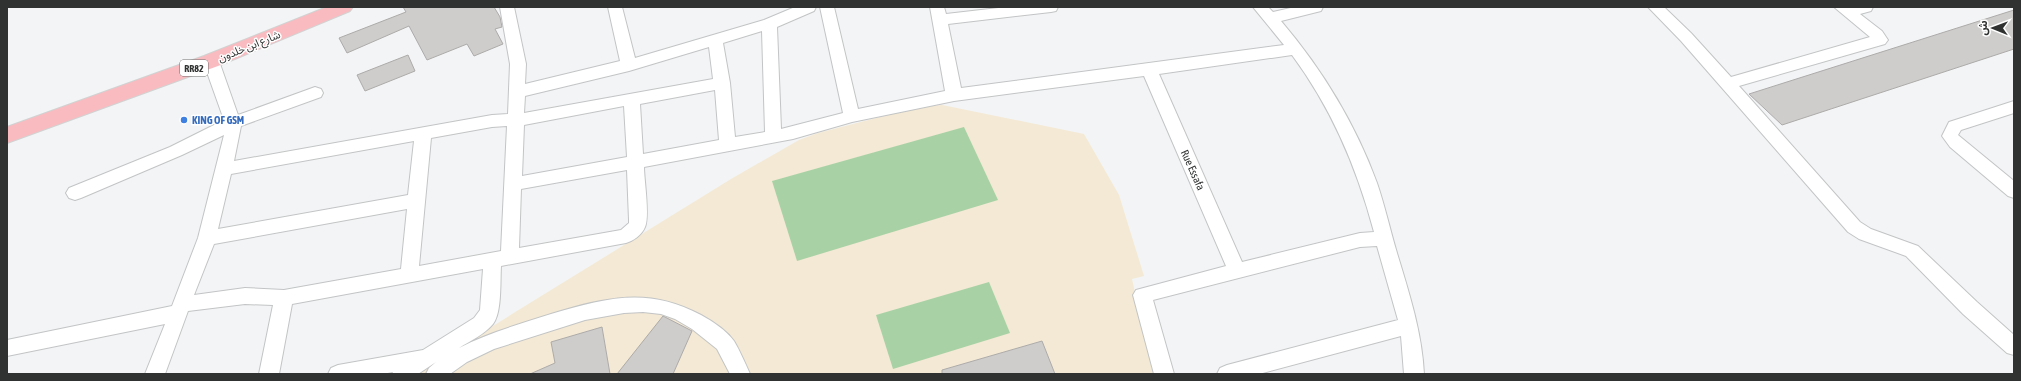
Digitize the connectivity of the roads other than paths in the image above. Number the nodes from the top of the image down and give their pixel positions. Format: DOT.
graph roads {
  1 [pos="344,7"];
  2 [pos="507,7"];
  3 [pos="615,7"];
  4 [pos="808,7"];
  5 [pos="827,7"];
  6 [pos="1050,7"];
  7 [pos="1316,7"];
  8 [pos="1655,7"];
  9 [pos="1866,7"];
  10 [pos="1845,10"];
  11 [pos="789,11"];
  12 [pos="938,13"];
  13 [pos="1265,13"];
  14 [pos="769,24"];
  15 [pos="715,39"];
  16 [pos="1297,49"];
  17 [pos="211,61"];
  18 [pos="629,65"];
  19 [pos="1149,70"];
  20 [pos="722,83"];
  21 [pos="1727,84"];
  22 [pos="517,92"];
  23 [pos="315,94"];
  24 [pos="954,95"];
  25 [pos="632,100"];
  26 [pos="2014,107"];
  27 [pos="852,116"];
  28 [pos="516,120"];
  29 [pos="233,123"];
  30 [pos="42,124"];
  31 [pos="423,134"];
  32 [pos="7,135"];
  33 [pos="773,137"];
  34 [pos="7,143"];
  35 [pos="728,145"];
  36 [pos="635,162"];
  37 [pos="225,169"];
  38 [pos="514,184"];
  39 [pos="2014,191"];
  40 [pos="75,193"];
  41 [pos="417,200"];
  42 [pos="207,238"];
  43 [pos="1384,238"];
  44 [pos="510,257"];
  45 [pos="492,261"];
  46 [pos="1237,271"];
  47 [pos="409,276"];
  48 [pos="284,298"];
  49 [pos="180,308"];
  50 [pos="1407,326"];
  51 [pos="2014,347"];
  52 [pos="7,348"];
  53 [pos="433,365"];
  54 [pos="155,374"];
  55 [pos="269,374"];
  56 [pos="338,374"];
  57 [pos="402,374"];
  58 [pos="740,374"];
  59 [pos="1164,374"];
  60 [pos="1227,374"];
  61 [pos="1414,374"];
  1 -- 17 [label="main road, شارع ابن خلدون / RR82"];
  2 -- 22 [label="street"];
  3 -- 18 [label="street"];
  4 -- 11 [label="street"];
  5 -- 27 [label="street"];
  6 -- 12 [label="street"];
  7 -- 13 [label="street"];
  8 -- 21 [label="street"];
  9 -- 10 [label="street"];
  10 -- 21 [label="street"];
  11 -- 14 [label="street"];
  12 -- 24 [label="street"];
  13 -- 16 [label="street"];
  14 -- 15 [label="street"];
  14 -- 33 [label="street"];
  15 -- 18 [label="street"];
  15 -- 20 [label="street"];
  16 -- 19 [label="street"];
  16 -- 43 [label="street"];
  17 -- 29 [label="street"];
  17 -- 30 [label="main road, شارع ابن خلدون / RR82"];
  18 -- 22 [label="street"];
  19 -- 24 [label="street"];
  19 -- 46 [label="street, Rue Essafa"];
  20 -- 25 [label="street"];
  20 -- 35 [label="street"];
  21 -- 51 [label="street"];
  22 -- 28 [label="street"];
  23 -- 29 [label="street"];
  24 -- 27 [label="street"];
  25 -- 28 [label="street"];
  25 -- 36 [label="street"];
  26 -- 39 [label="street"];
  27 -- 33 [label="street"];
  28 -- 31 [label="street"];
  28 -- 38 [label="street"];
  29 -- 37 [label="street"];
  29 -- 40 [label="street"];
  30 -- 32 [label="main road, شارع ابن خلدون / RR82"];
  30 -- 34 [label="main road, شارع ابن خلدون / RR82"];
  31 -- 37 [label="street"];
  31 -- 41 [label="street"];
  33 -- 35 [label="street"];
  35 -- 36 [label="street"];
  36 -- 38 [label="street"];
  36 -- 44 [label="street"];
  37 -- 42 [label="street"];
  38 -- 44 [label="street"];
  41 -- 42 [label="street"];
  41 -- 47 [label="street"];
  42 -- 49 [label="street"];
  43 -- 46 [label="street"];
  43 -- 50 [label="street"];
  44 -- 45 [label="street"];
  45 -- 47 [label="street"];
  45 -- 53 [label="street"];
  46 -- 59 [label="street"];
  47 -- 48 [label="street"];
  48 -- 49 [label="street"];
  48 -- 55 [label="street"];
  49 -- 52 [label="street"];
  49 -- 54 [label="street"];
  50 -- 60 [label="street"];
  50 -- 61 [label="street"];
  53 -- 56 [label="street"];
  53 -- 57 [label="street"];
  53 -- 58 [label="street"];
}
